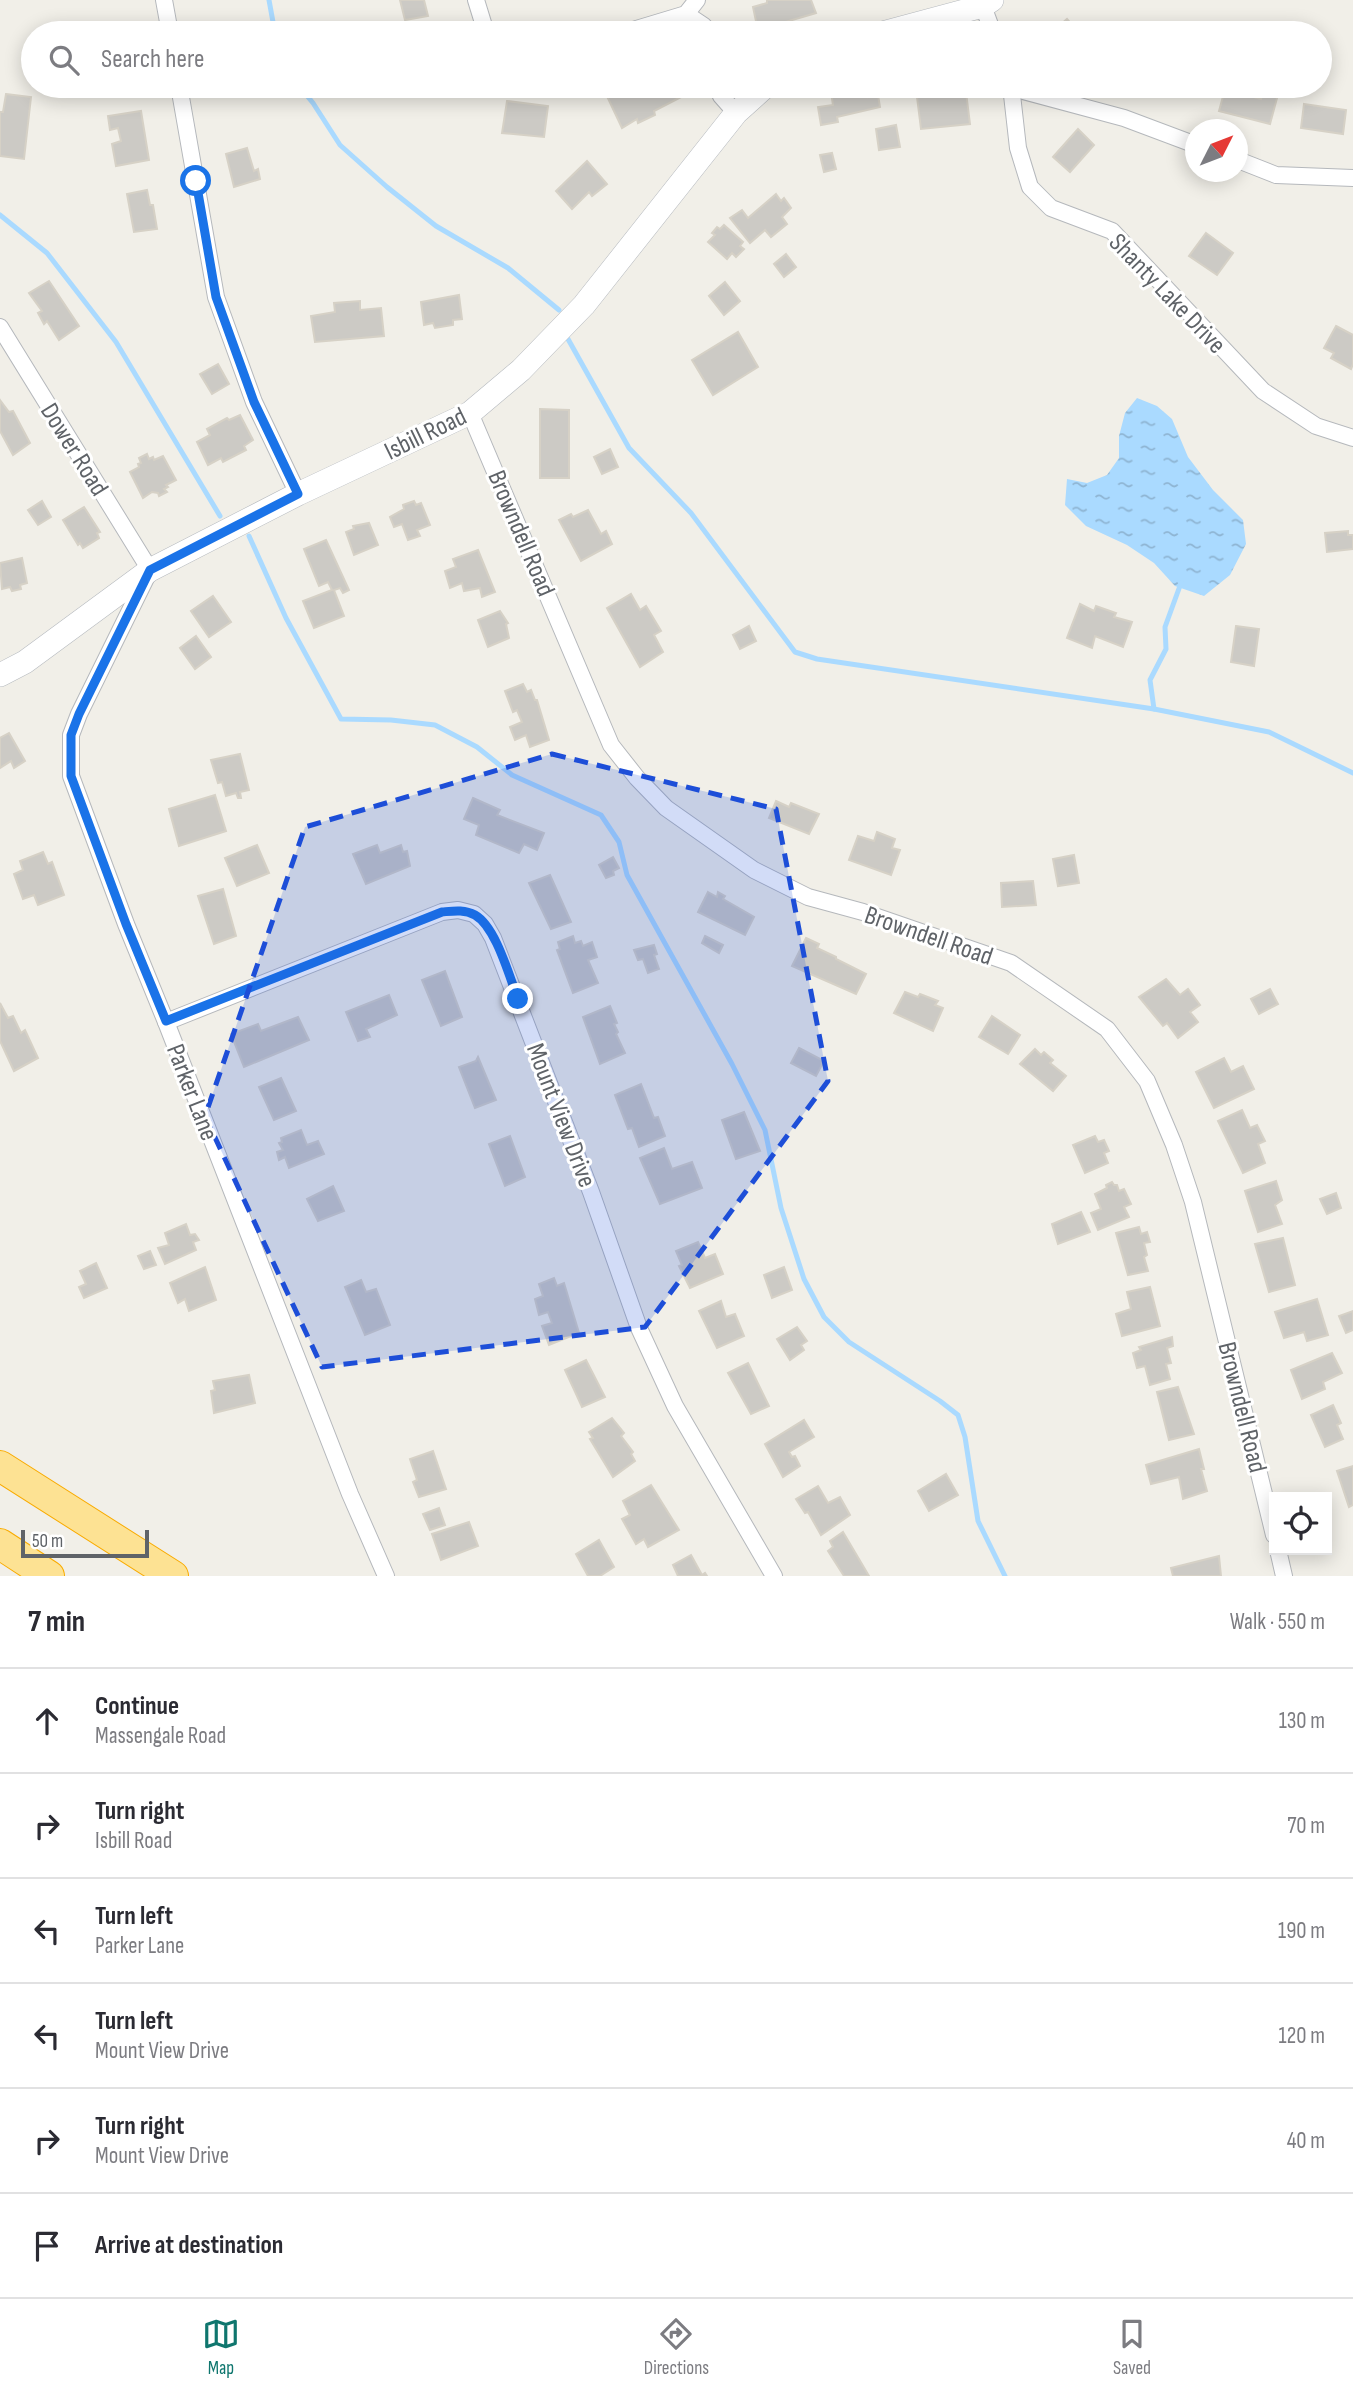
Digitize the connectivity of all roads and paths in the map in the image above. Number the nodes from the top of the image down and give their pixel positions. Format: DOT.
graph roads {
  1 [pos="164,0"];
  2 [pos="476,0"];
  3 [pos="697,0"];
  4 [pos="987,3"];
  5 [pos="686,14"];
  6 [pos="168,21"];
  7 [pos="482,21"];
  8 [pos="663,21"];
  9 [pos="696,21"];
  10 [pos="924,21"];
  11 [pos="991,21"];
  12 [pos="181,98"];
  13 [pos="723,98"];
  14 [pos="752,98"];
  15 [pos="1012,98"];
  16 [pos="1051,98"];
  17 [pos="736,113"];
  18 [pos="1185,141"];
  19 [pos="1248,164"];
  20 [pos="1353,178"];
  21 [pos="0,327"];
  22 [pos="471,413"];
  23 [pos="1353,438"];
  24 [pos="298,494"];
  25 [pos="150,570"];
  26 [pos="0,675"];
  27 [pos="166,1021"];
  28 [pos="0,1466"];
  29 [pos="1269,1514"];
  30 [pos="0,1544"];
  31 [pos="1279,1555"];
  32 [pos="49,1576"];
  33 [pos="173,1576"];
  34 [pos="386,1576"];
  35 [pos="774,1576"];
  36 [pos="1284,1576"];
  1 -- 6 [label="street"];
  2 -- 7 [label="street"];
  3 -- 5 [label="street"];
  4 -- 10 [label="street"];
  4 -- 11 [label="street"];
  5 -- 8 [label="street"];
  5 -- 9 [label="street"];
  12 -- 24 [label="street"];
  13 -- 17 [label="street"];
  14 -- 17 [label="street, Isbill Road"];
  15 -- 23 [label="street, Shanty Lake Drive"];
  16 -- 18 [label="street"];
  17 -- 22 [label="street, Isbill Road"];
  19 -- 20 [label="street"];
  21 -- 25 [label="street, Dower Road"];
  22 -- 24 [label="street, Isbill Road"];
  22 -- 29 [label="street, Browndell Road"];
  24 -- 25 [label="street, Isbill Road"];
  25 -- 26 [label="street, Isbill Road"];
  25 -- 27 [label="street, Parker Lane"];
  27 -- 34 [label="street, Parker Lane"];
  27 -- 35 [label="street, Mount View Drive"];
  28 -- 33 [label="highway"];
  30 -- 32 [label="highway"];
  31 -- 36 [label="street"];
}
